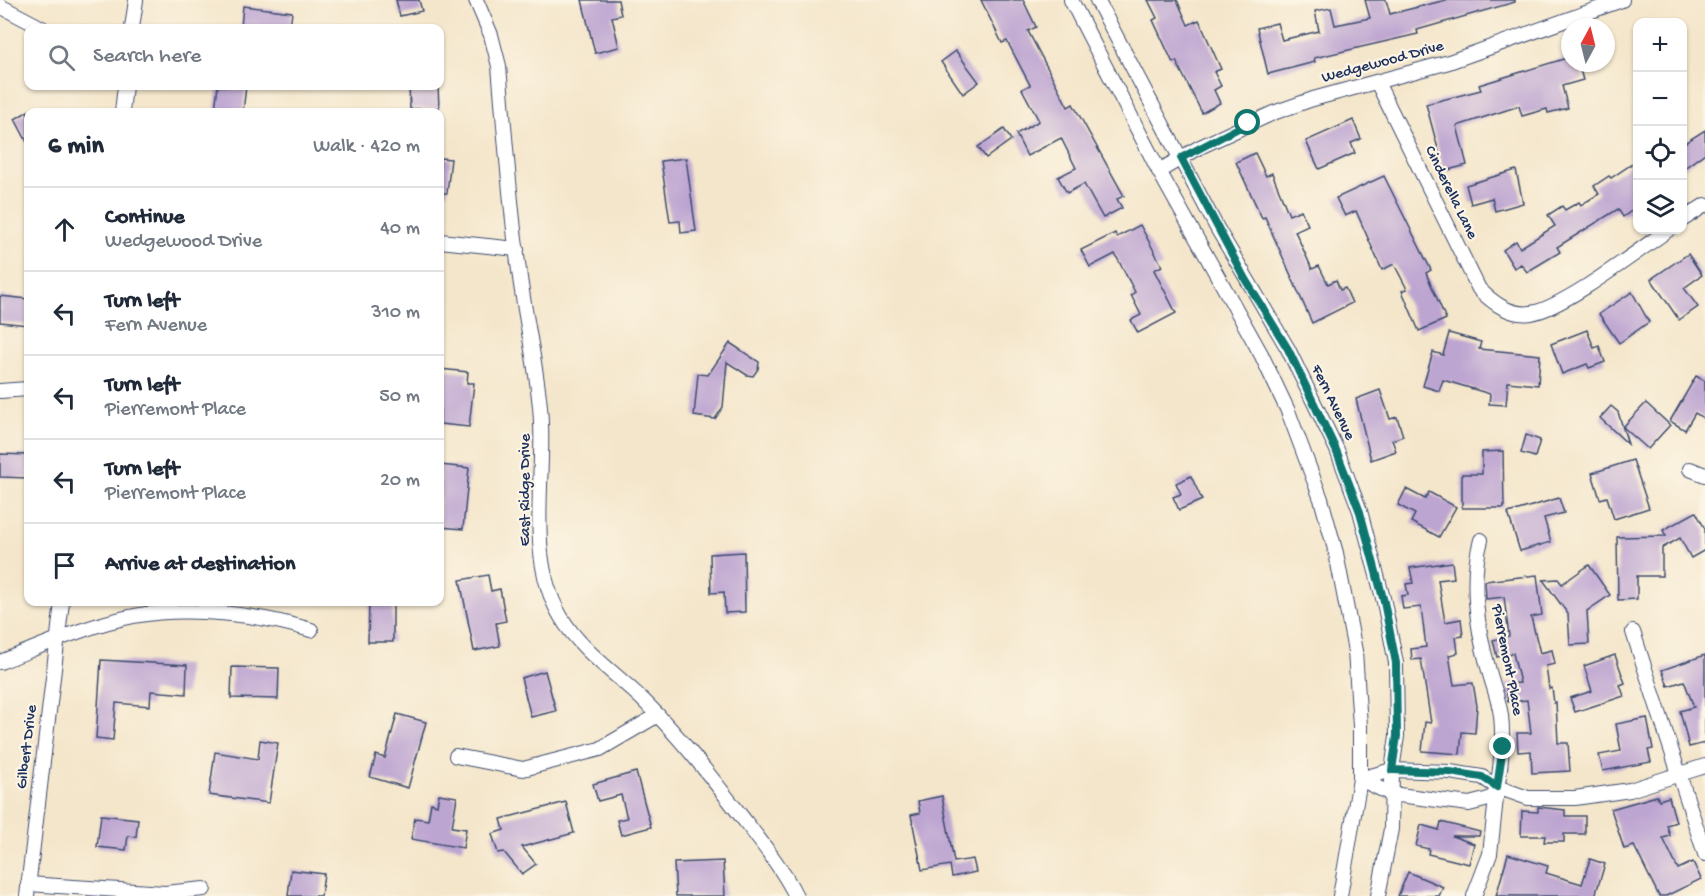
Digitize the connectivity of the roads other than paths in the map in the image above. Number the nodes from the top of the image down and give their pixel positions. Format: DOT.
graph roads {
  1 [pos="136,0"];
  2 [pos="476,0"];
  3 [pos="1071,0"];
  4 [pos="1097,0"];
  5 [pos="1622,0"];
  6 [pos="0,6"];
  7 [pos="34,24"];
  8 [pos="133,24"];
  9 [pos="1377,82"];
  10 [pos="124,90"];
  11 [pos="122,108"];
  12 [pos="1181,158"];
  13 [pos="1159,171"];
  14 [pos="1705,205"];
  15 [pos="1687,217"];
  16 [pos="1662,234"];
  17 [pos="444,241"];
  18 [pos="517,249"];
  19 [pos="24,389"];
  20 [pos="0,391"];
  21 [pos="1690,469"];
  22 [pos="1705,475"];
  23 [pos="1481,540"];
  24 [pos="62,606"];
  25 [pos="311,630"];
  26 [pos="1633,632"];
  27 [pos="58,640"];
  28 [pos="0,662"];
  29 [pos="658,715"];
  30 [pos="456,756"];
  31 [pos="1705,766"];
  32 [pos="1392,770"];
  33 [pos="1679,774"];
  34 [pos="1360,779"];
  35 [pos="1497,787"];
  36 [pos="1391,794"];
  37 [pos="1705,854"];
  38 [pos="204,889"];
  39 [pos="28,890"];
  40 [pos="796,896"];
  41 [pos="1340,896"];
  42 [pos="1378,896"];
  43 [pos="1474,896"];
  1 -- 8 [label="street"];
  2 -- 18 [label="street, East Ridge Drive"];
  3 -- 13 [label="street"];
  4 -- 12 [label="street, Fern Avenue"];
  5 -- 9 [label="street, Wedgewood Drive"];
  6 -- 7 [label="street"];
  9 -- 12 [label="street, Wedgewood Drive"];
  9 -- 16 [label="street, Cinderella Lane"];
  10 -- 11 [label="street"];
  12 -- 13 [label="street, Wedgewood Drive"];
  12 -- 32 [label="street, Fern Avenue"];
  13 -- 34 [label="street"];
  14 -- 15 [label="street"];
  17 -- 18 [label="street"];
  18 -- 29 [label="street, East Ridge Drive"];
  19 -- 20 [label="street"];
  21 -- 22 [label="street"];
  23 -- 35 [label="street, Pierremont Place"];
  24 -- 27 [label="street, Gilbert Drive"];
  25 -- 27 [label="street"];
  26 -- 33 [label="street"];
  27 -- 28 [label="street"];
  27 -- 39 [label="street, Gilbert Drive"];
  29 -- 30 [label="street"];
  29 -- 40 [label="street, East Ridge Drive"];
  31 -- 33 [label="street"];
  32 -- 34 [label="street"];
  32 -- 35 [label="street"];
  32 -- 36 [label="street, Fern Avenue"];
  33 -- 35 [label="street"];
  33 -- 37 [label="street"];
  34 -- 36 [label="street"];
  34 -- 41 [label="street"];
  35 -- 36 [label="street"];
  35 -- 43 [label="street, Pierremont Place"];
  36 -- 42 [label="street, Fern Avenue"];
  38 -- 39 [label="street"];
}
